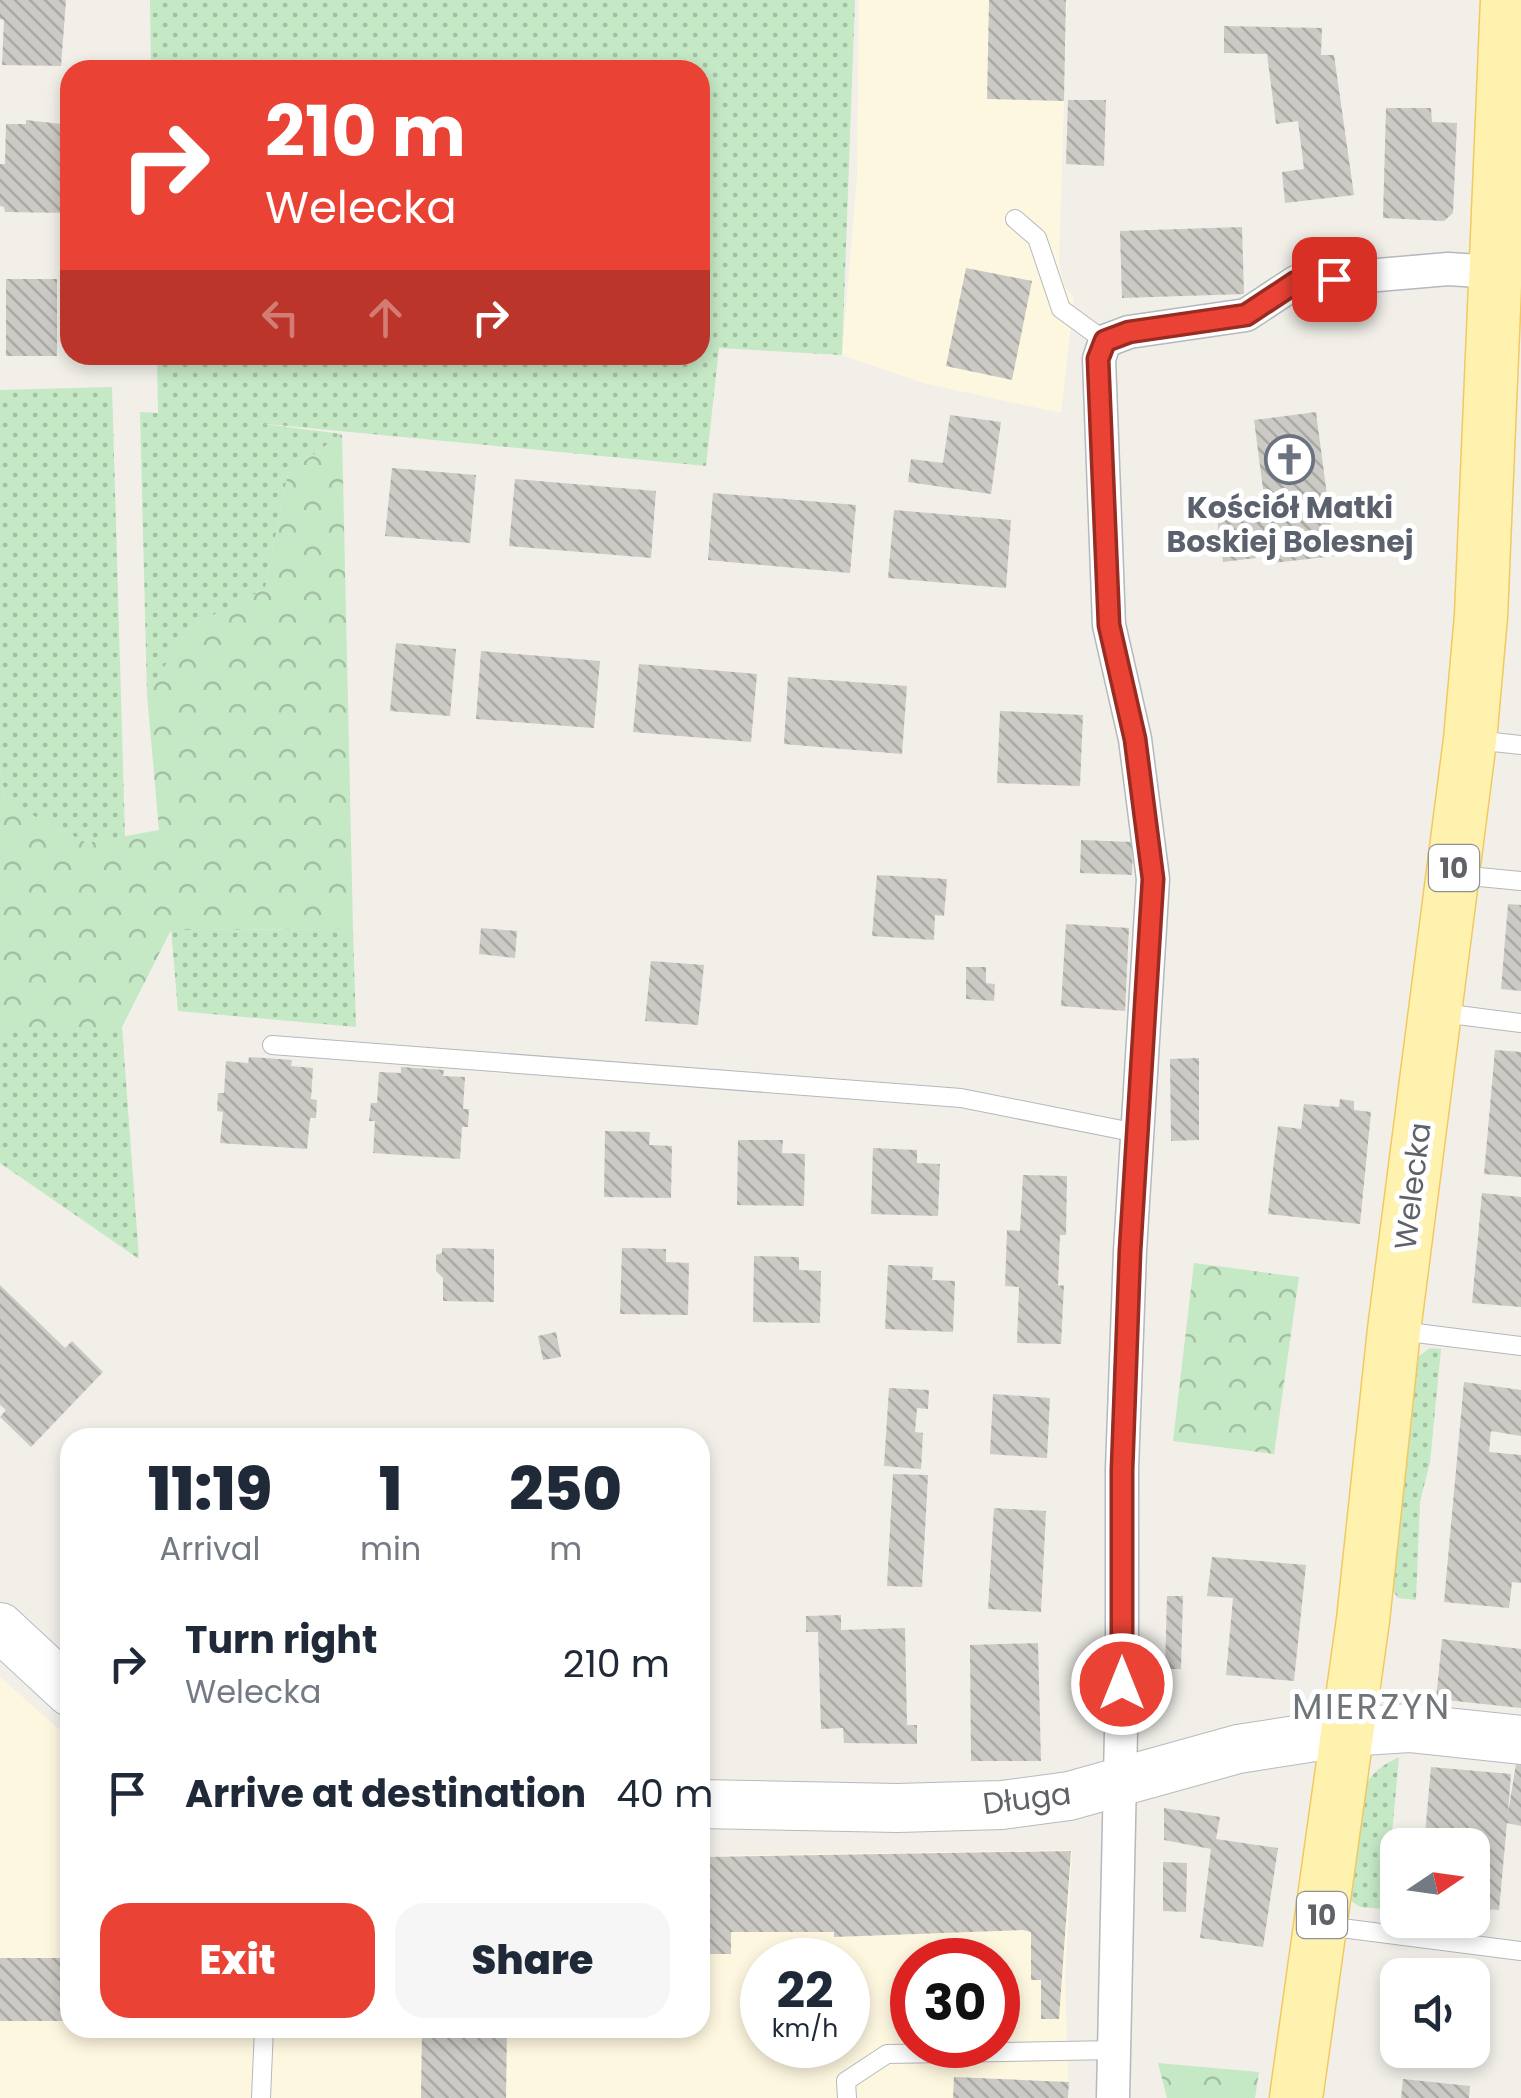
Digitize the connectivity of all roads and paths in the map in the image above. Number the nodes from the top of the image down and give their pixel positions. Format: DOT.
graph roads {
  1 [pos="1507,0"];
  2 [pos="1016,218"];
  3 [pos="1496,272"];
  4 [pos="1105,341"];
  5 [pos="1470,740"];
  6 [pos="1521,745"];
  7 [pos="1453,874"];
  8 [pos="1521,882"];
  9 [pos="1436,1013"];
  10 [pos="1521,1023"];
  11 [pos="272,1045"];
  12 [pos="1137,1133"];
  13 [pos="1394,1330"];
  14 [pos="1521,1346"];
  15 [pos="0,1627"];
  16 [pos="60,1683"];
  17 [pos="1347,1732"];
  18 [pos="1521,1740"];
  19 [pos="1121,1781"];
  20 [pos="710,1804"];
  21 [pos="1320,1925"];
  22 [pos="1521,1951"];
  23 [pos="264,2038"];
  24 [pos="1116,2050"];
  25 [pos="261,2098"];
  26 [pos="846,2098"];
  27 [pos="1113,2098"];
  28 [pos="1296,2098"];
  1 -- 3 [label="main road, Welecka / 10"];
  2 -- 4 [label="lane"];
  3 -- 4 [label="street"];
  3 -- 5 [label="main road, Welecka / 10"];
  4 -- 12 [label="street"];
  5 -- 6 [label="lane"];
  5 -- 7 [label="main road, Welecka / 10"];
  7 -- 8 [label="lane"];
  7 -- 9 [label="main road, Welecka / 10"];
  9 -- 10 [label="lane"];
  9 -- 13 [label="main road, Welecka / 10"];
  11 -- 12 [label="lane"];
  12 -- 19 [label="street"];
  13 -- 14 [label="lane"];
  13 -- 17 [label="main road, Welecka / 10"];
  15 -- 16 [label="street"];
  17 -- 18 [label="street, Długa"];
  17 -- 19 [label="street, Długa"];
  17 -- 21 [label="main road, Welecka / 10"];
  19 -- 20 [label="street, Długa"];
  19 -- 24 [label="street"];
  21 -- 22 [label="lane"];
  21 -- 28 [label="main road, Welecka / 10"];
  23 -- 25 [label="lane"];
  24 -- 26 [label="lane"];
  24 -- 27 [label="street"];
}
